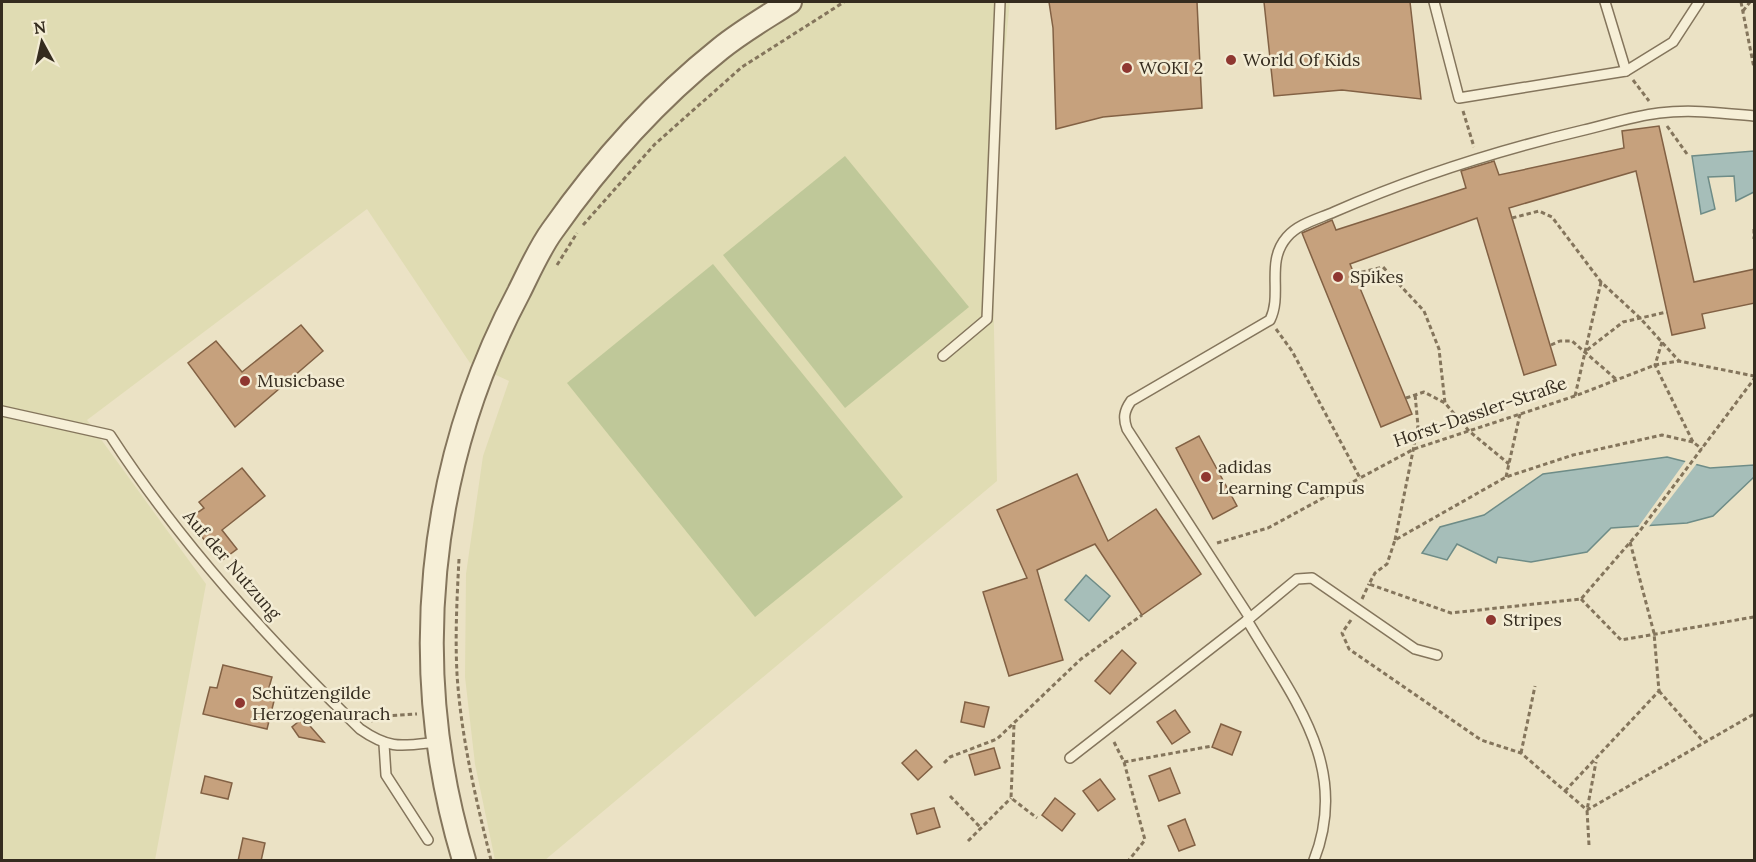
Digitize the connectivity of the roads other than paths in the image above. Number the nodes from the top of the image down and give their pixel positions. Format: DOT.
graph roads {
  1 [pos="790,2"];
  2 [pos="1000,2"];
  3 [pos="1434,2"];
  4 [pos="1605,2"];
  5 [pos="1699,2"];
  6 [pos="1626,71"];
  7 [pos="1755,116"];
  8 [pos="943,356"];
  9 [pos="2,411"];
  10 [pos="1248,619"];
  11 [pos="1437,656"];
  12 [pos="437,742"];
  13 [pos="384,744"];
  14 [pos="1070,758"];
  15 [pos="428,840"];
  16 [pos="464,861"];
  17 [pos="1314,861"];
  1 -- 12 [label="street"];
  2 -- 8 [label="lane"];
  3 -- 6 [label="lane"];
  4 -- 6 [label="lane"];
  5 -- 6 [label="lane"];
  7 -- 10 [label="lane"];
  9 -- 13 [label="lane, Auf der Nutzung"];
  10 -- 11 [label="lane"];
  10 -- 14 [label="lane"];
  10 -- 17 [label="lane"];
  12 -- 13 [label="lane"];
  12 -- 16 [label="street"];
  13 -- 15 [label="lane"];
}
